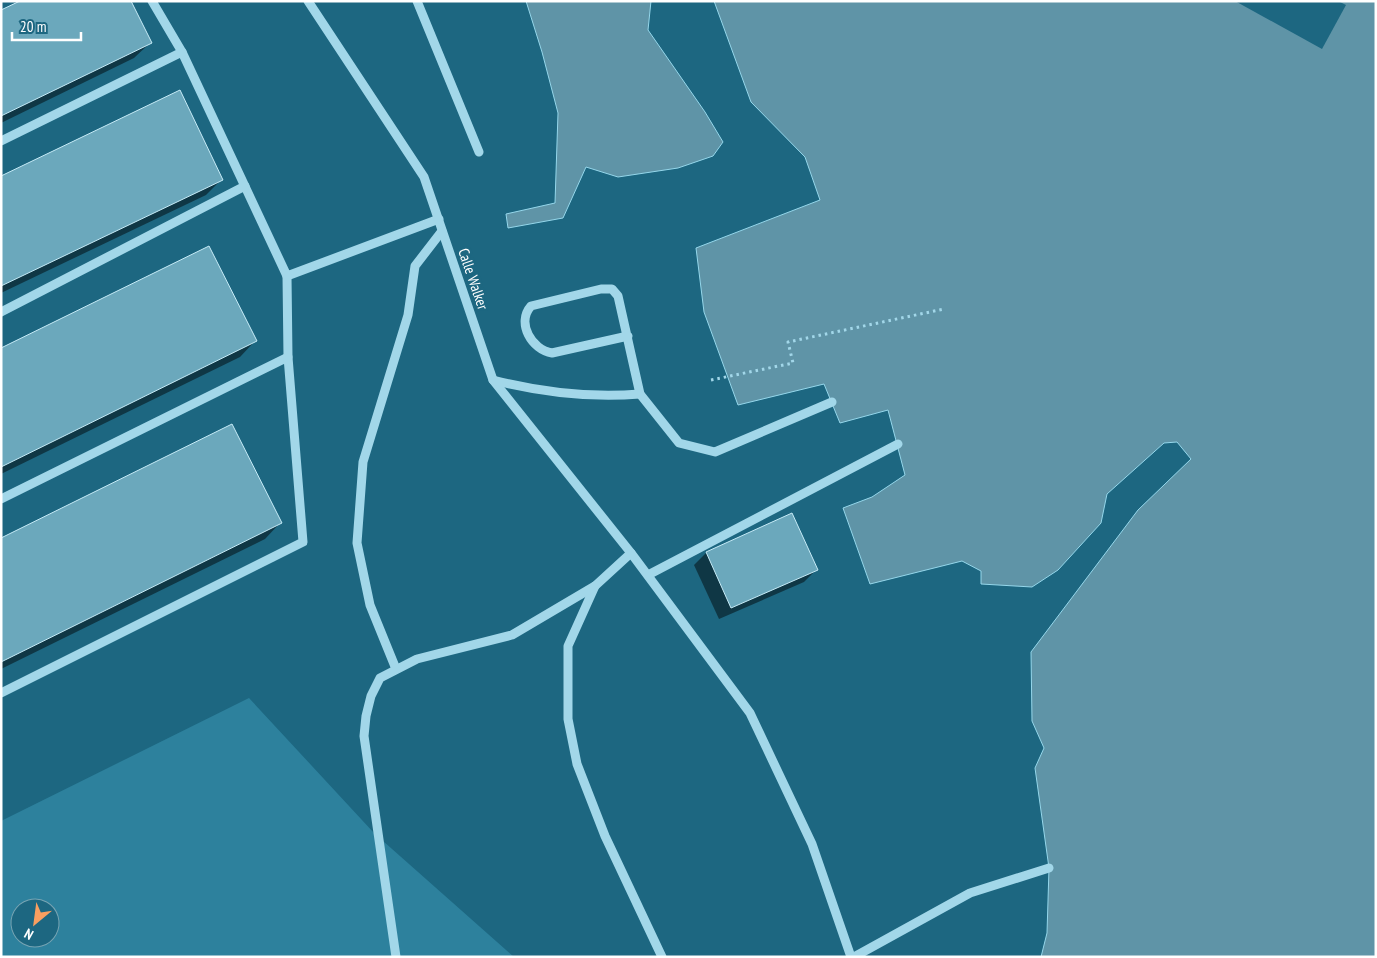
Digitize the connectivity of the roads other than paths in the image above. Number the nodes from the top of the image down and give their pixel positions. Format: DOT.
graph roads {
  1 [pos="152,1"];
  2 [pos="308,1"];
  3 [pos="417,1"];
  4 [pos="182,52"];
  5 [pos="1,141"];
  6 [pos="479,152"];
  7 [pos="245,186"];
  8 [pos="438,219"];
  9 [pos="442,231"];
  10 [pos="287,276"];
  11 [pos="1,312"];
  12 [pos="628,336"];
  13 [pos="288,358"];
  14 [pos="492,380"];
  15 [pos="640,394"];
  16 [pos="832,402"];
  17 [pos="898,444"];
  18 [pos="1,499"];
  19 [pos="631,553"];
  20 [pos="648,576"];
  21 [pos="595,586"];
  22 [pos="396,669"];
  23 [pos="1,693"];
  24 [pos="1049,868"];
  25 [pos="396,957"];
  26 [pos="662,957"];
  27 [pos="853,957"];
  1 -- 4 [label="street"];
  2 -- 8 [label="street, Calle Walker"];
  3 -- 6 [label="street"];
  4 -- 5 [label="street"];
  4 -- 7 [label="street"];
  7 -- 10 [label="street"];
  7 -- 11 [label="street"];
  8 -- 9 [label="street, Calle Walker"];
  8 -- 10 [label="street"];
  9 -- 14 [label="street, Calle Walker"];
  9 -- 22 [label="street"];
  10 -- 13 [label="street"];
  12 -- 12 [label="street"];
  12 -- 15 [label="street"];
  13 -- 18 [label="street"];
  13 -- 23 [label="street"];
  14 -- 15 [label="street"];
  14 -- 19 [label="street, Calle Walker"];
  15 -- 16 [label="street"];
  17 -- 20 [label="street"];
  19 -- 20 [label="street, Calle Walker"];
  19 -- 21 [label="street"];
  20 -- 27 [label="street, Calle Walker"];
  21 -- 22 [label="street"];
  21 -- 26 [label="street"];
  22 -- 25 [label="street"];
  24 -- 27 [label="street"];
}
